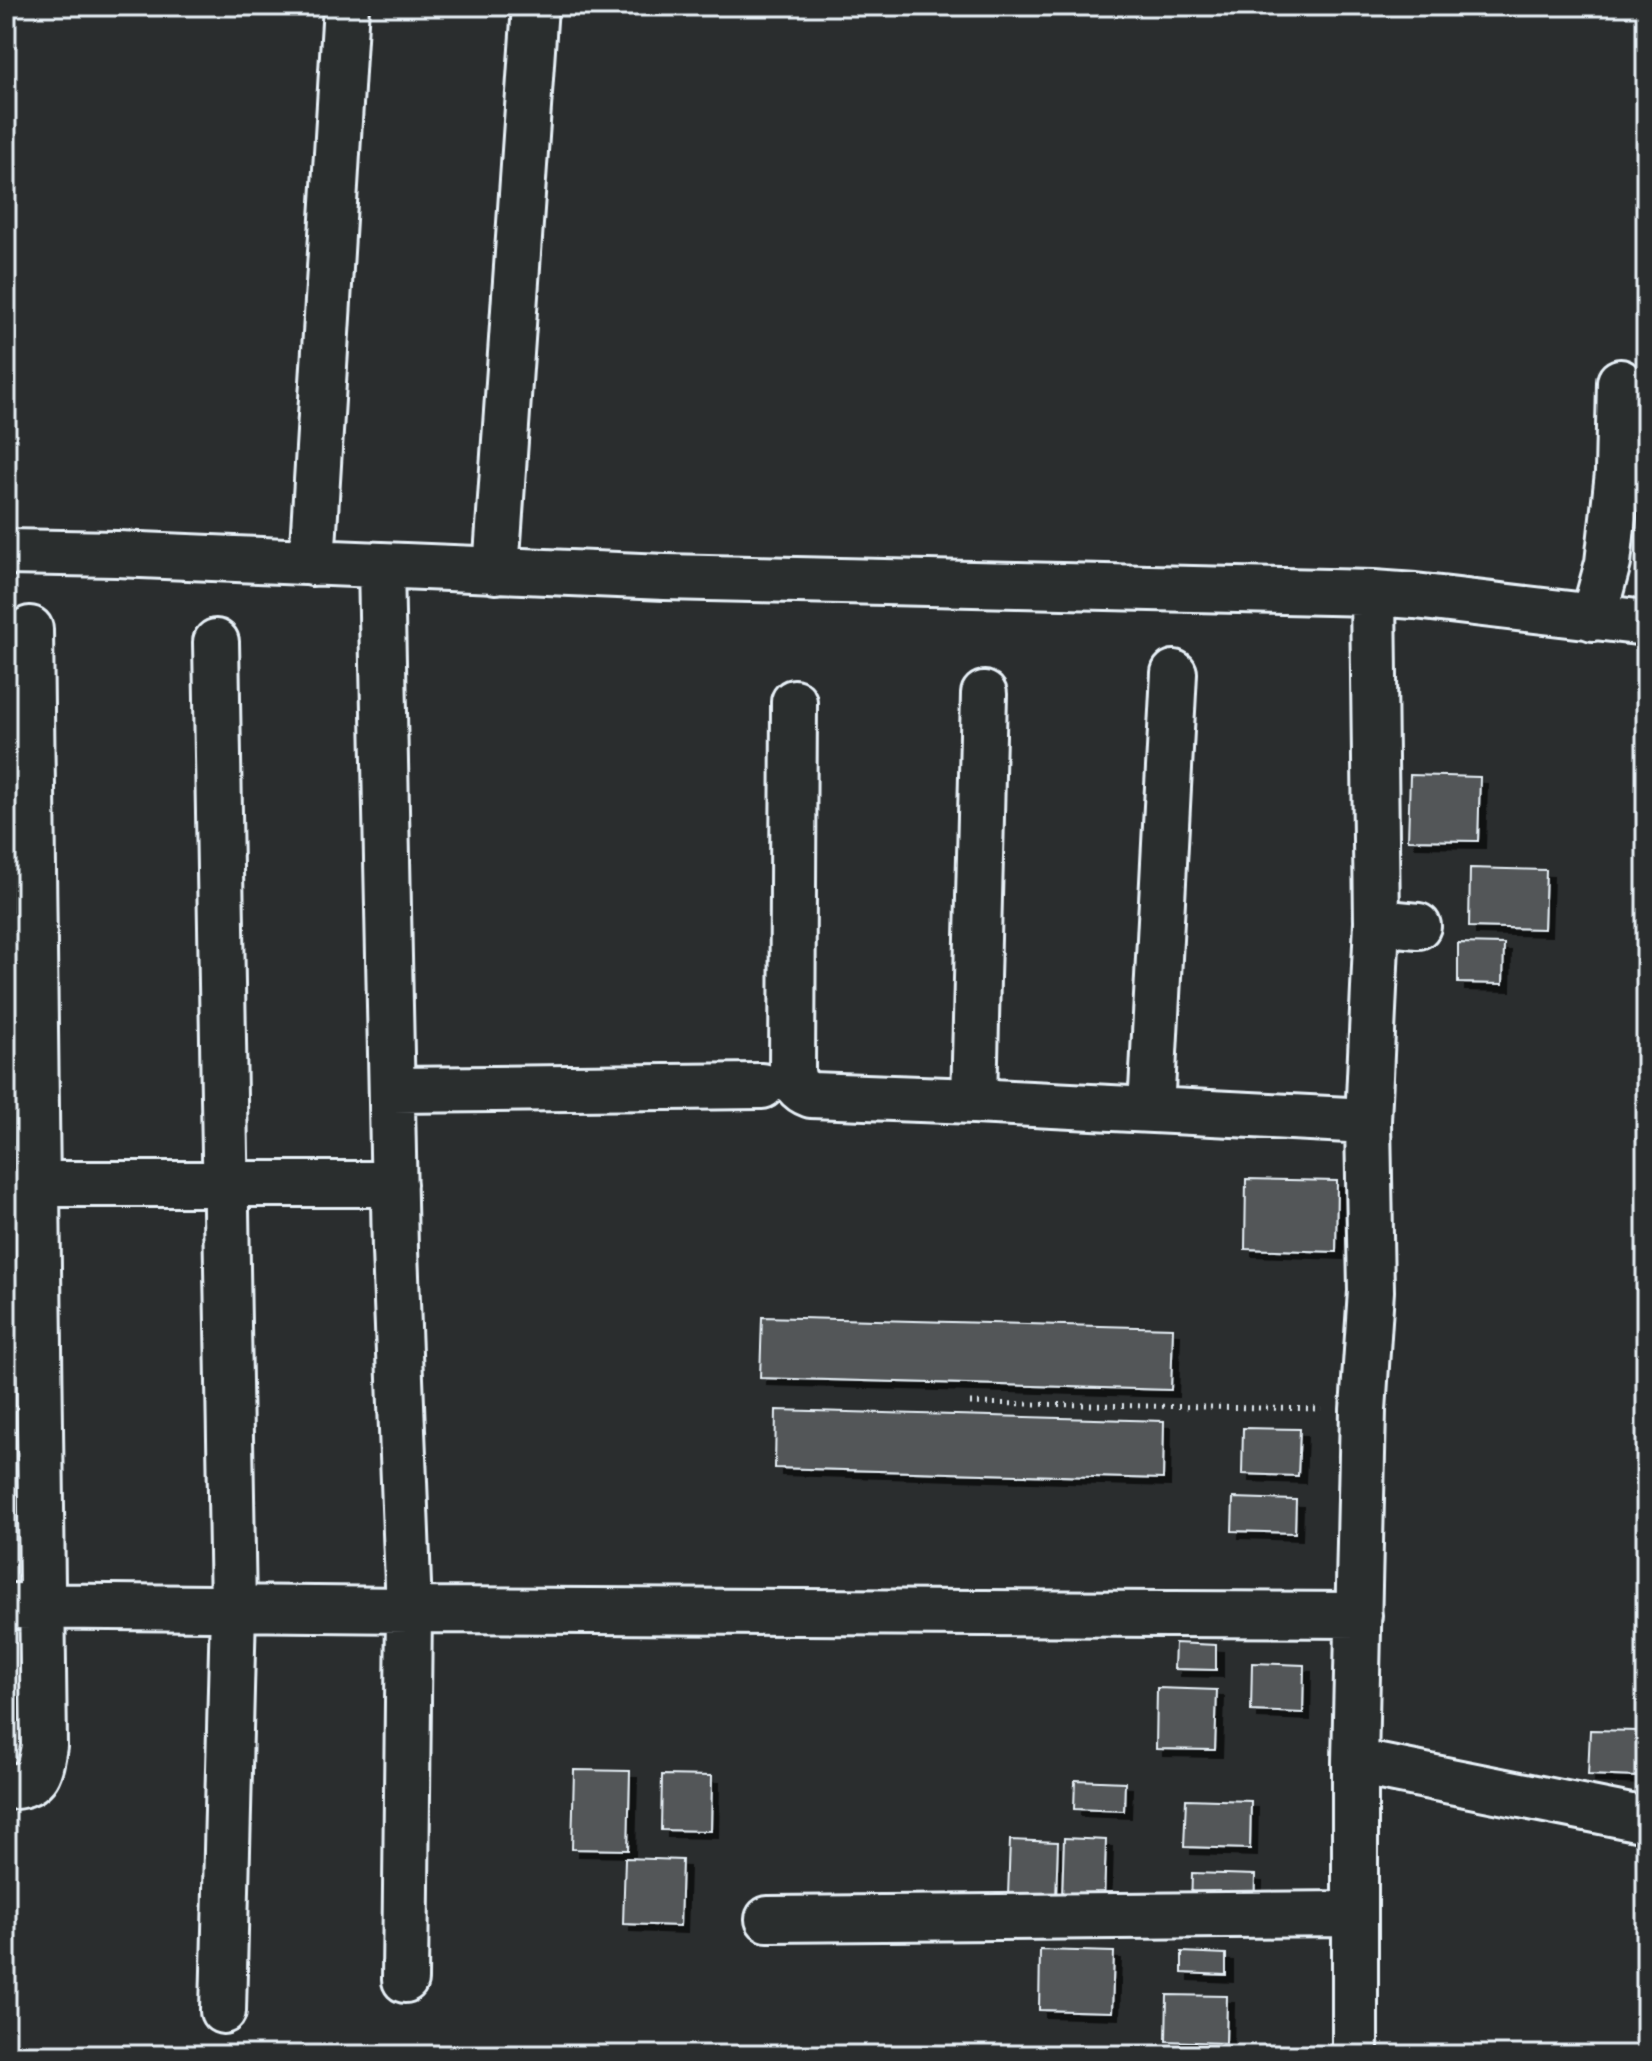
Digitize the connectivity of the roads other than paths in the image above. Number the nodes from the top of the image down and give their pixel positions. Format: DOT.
graph roads {
  1 [pos="346,6"];
  2 [pos="535,6"];
  3 [pos="1620,382"];
  4 [pos="6,552"];
  5 [pos="312,563"];
  6 [pos="381,565"];
  7 [pos="496,571"];
  8 [pos="1373,593"];
  9 [pos="1593,618"];
  10 [pos="1646,623"];
  11 [pos="30,629"];
  12 [pos="216,642"];
  13 [pos="1174,673"];
  14 [pos="984,694"];
  15 [pos="794,702"];
  16 [pos="762,1086"];
  17 [pos="21,1088"];
  18 [pos="392,1090"];
  19 [pos="974,1101"];
  20 [pos="1151,1110"];
  21 [pos="1368,1121"];
  22 [pos="226,1183"];
  23 [pos="37,1184"];
  24 [pos="394,1184"];
  25 [pos="22,1254"];
  26 [pos="23,1432"];
  27 [pos="24,1607"];
  28 [pos="233,1609"];
  29 [pos="409,1610"];
  30 [pos="1359,1615"];
  31 [pos="1355,1762"];
  32 [pos="6,1787"];
  33 [pos="1646,1820"];
  34 [pos="1354,1914"];
  35 [pos="768,1919"];
  36 [pos="405,1980"];
  37 [pos="223,2011"];
  38 [pos="1355,2055"];
  1 -- 5 [label="street"];
  2 -- 7 [label="street"];
  3 -- 9 [label="street"];
  4 -- 5 [label="street"];
  5 -- 6 [label="street"];
  6 -- 7 [label="street"];
  6 -- 18 [label="street"];
  7 -- 8 [label="street"];
  8 -- 9 [label="street"];
  8 -- 21 [label="street"];
  9 -- 10 [label="street"];
  11 -- 17 [label="street"];
  12 -- 22 [label="street"];
  13 -- 20 [label="street"];
  14 -- 19 [label="street"];
  15 -- 19 [label="street"];
  16 -- 18 [label="street"];
  17 -- 23 [label="street"];
  18 -- 24 [label="street"];
  19 -- 20 [label="street"];
  20 -- 21 [label="street"];
  21 -- 30 [label="street"];
  22 -- 23 [label="street"];
  22 -- 24 [label="street"];
  22 -- 28 [label="street"];
  23 -- 25 [label="street"];
  24 -- 29 [label="street"];
  25 -- 26 [label="street"];
  26 -- 27 [label="street"];
  27 -- 28 [label="street"];
  27 -- 32 [label="street"];
  28 -- 29 [label="street"];
  28 -- 37 [label="street"];
  29 -- 30 [label="street"];
  29 -- 36 [label="street"];
  30 -- 31 [label="street"];
  31 -- 33 [label="street"];
  31 -- 34 [label="street"];
  34 -- 35 [label="street"];
  34 -- 38 [label="street"];
}
